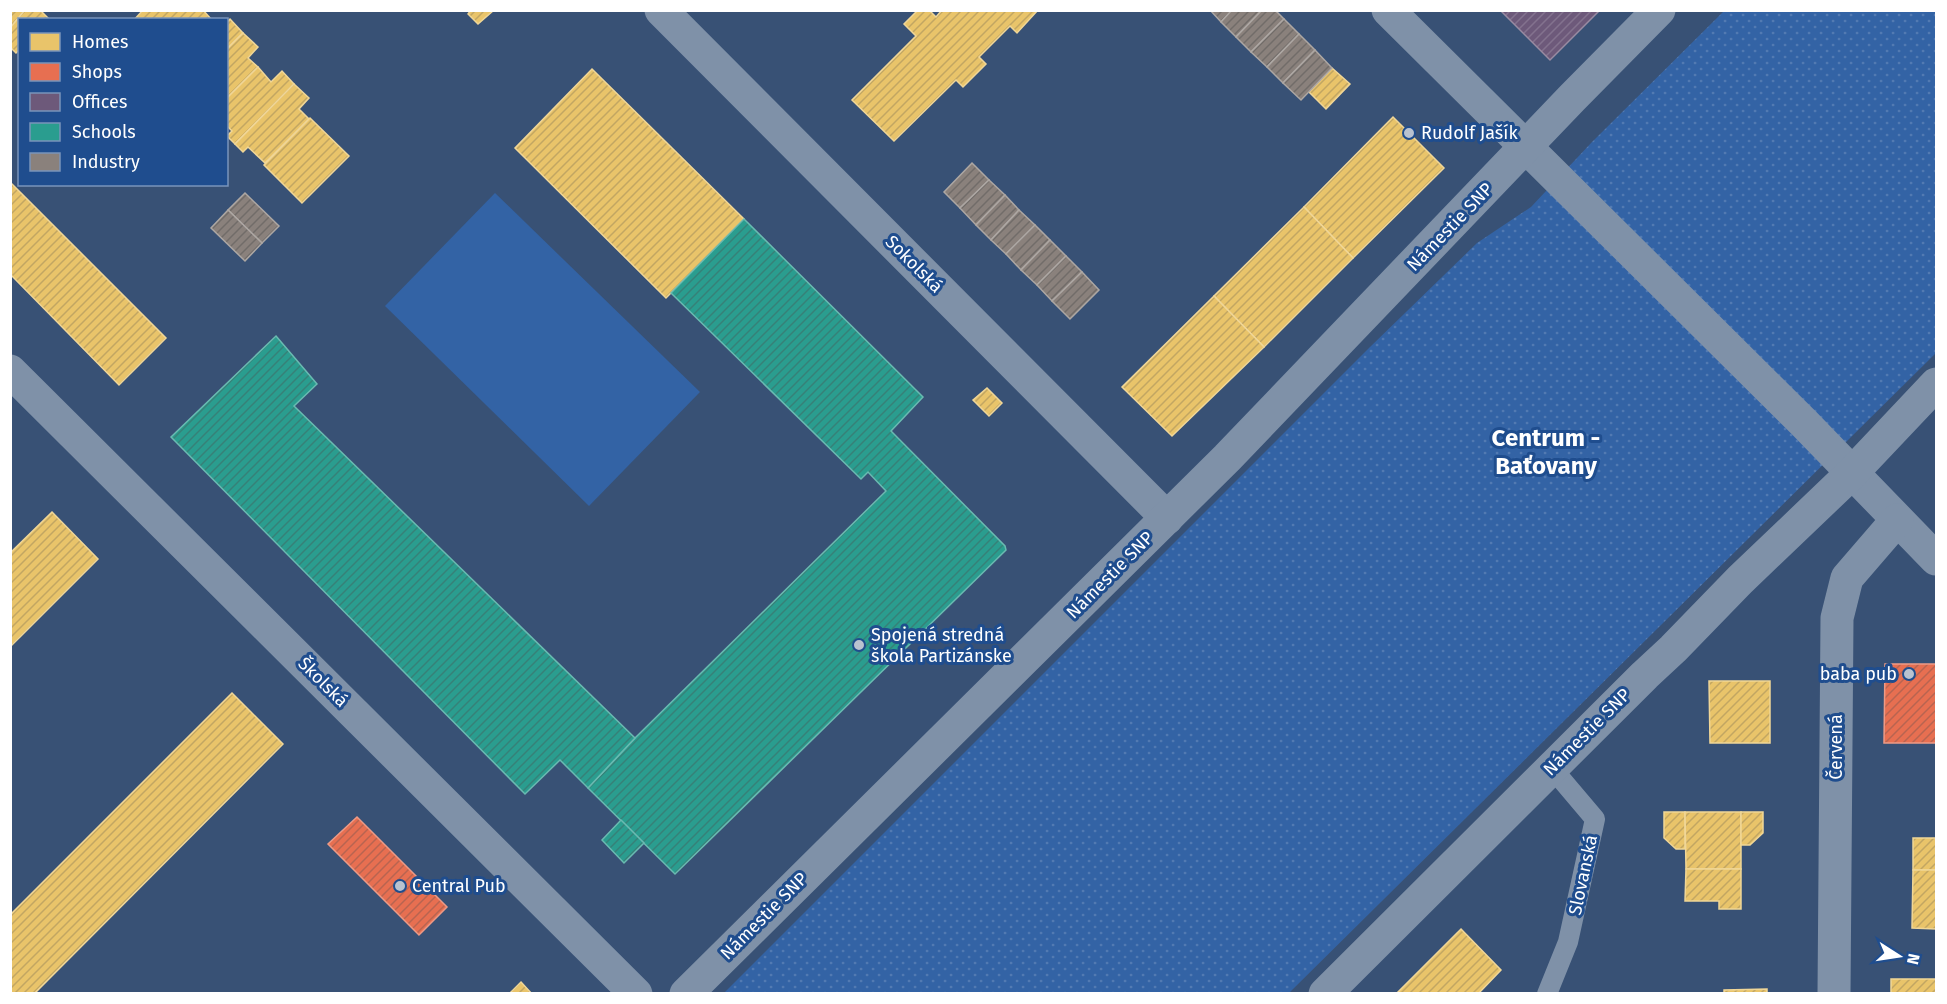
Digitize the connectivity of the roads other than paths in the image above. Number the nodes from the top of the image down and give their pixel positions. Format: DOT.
graph roads {
  1 [pos="661,10"];
  2 [pos="1388,10"];
  3 [pos="1659,10"];
  4 [pos="1526,148"];
  5 [pos="10,371"];
  6 [pos="1936,384"];
  7 [pos="1852,473"];
  8 [pos="1167,518"];
  9 [pos="1897,520"];
  10 [pos="1936,559"];
  11 [pos="1551,767"];
  12 [pos="636,993"];
  13 [pos="686,993"];
  14 [pos="1325,993"];
  15 [pos="1546,993"];
  16 [pos="1834,993"];
  1 -- 8 [label="street, Sokolská"];
  2 -- 4 [label="street"];
  3 -- 4 [label="street, Námestie SNP"];
  4 -- 7 [label="street"];
  4 -- 8 [label="street, Námestie SNP"];
  5 -- 12 [label="street, Školská"];
  6 -- 7 [label="street, Námestie SNP"];
  7 -- 9 [label="street"];
  7 -- 11 [label="street, Námestie SNP"];
  8 -- 13 [label="street, Námestie SNP"];
  9 -- 10 [label="street"];
  9 -- 16 [label="street, Červená"];
  11 -- 14 [label="street, Námestie SNP"];
  11 -- 15 [label="lane, Slovanská"];
}
